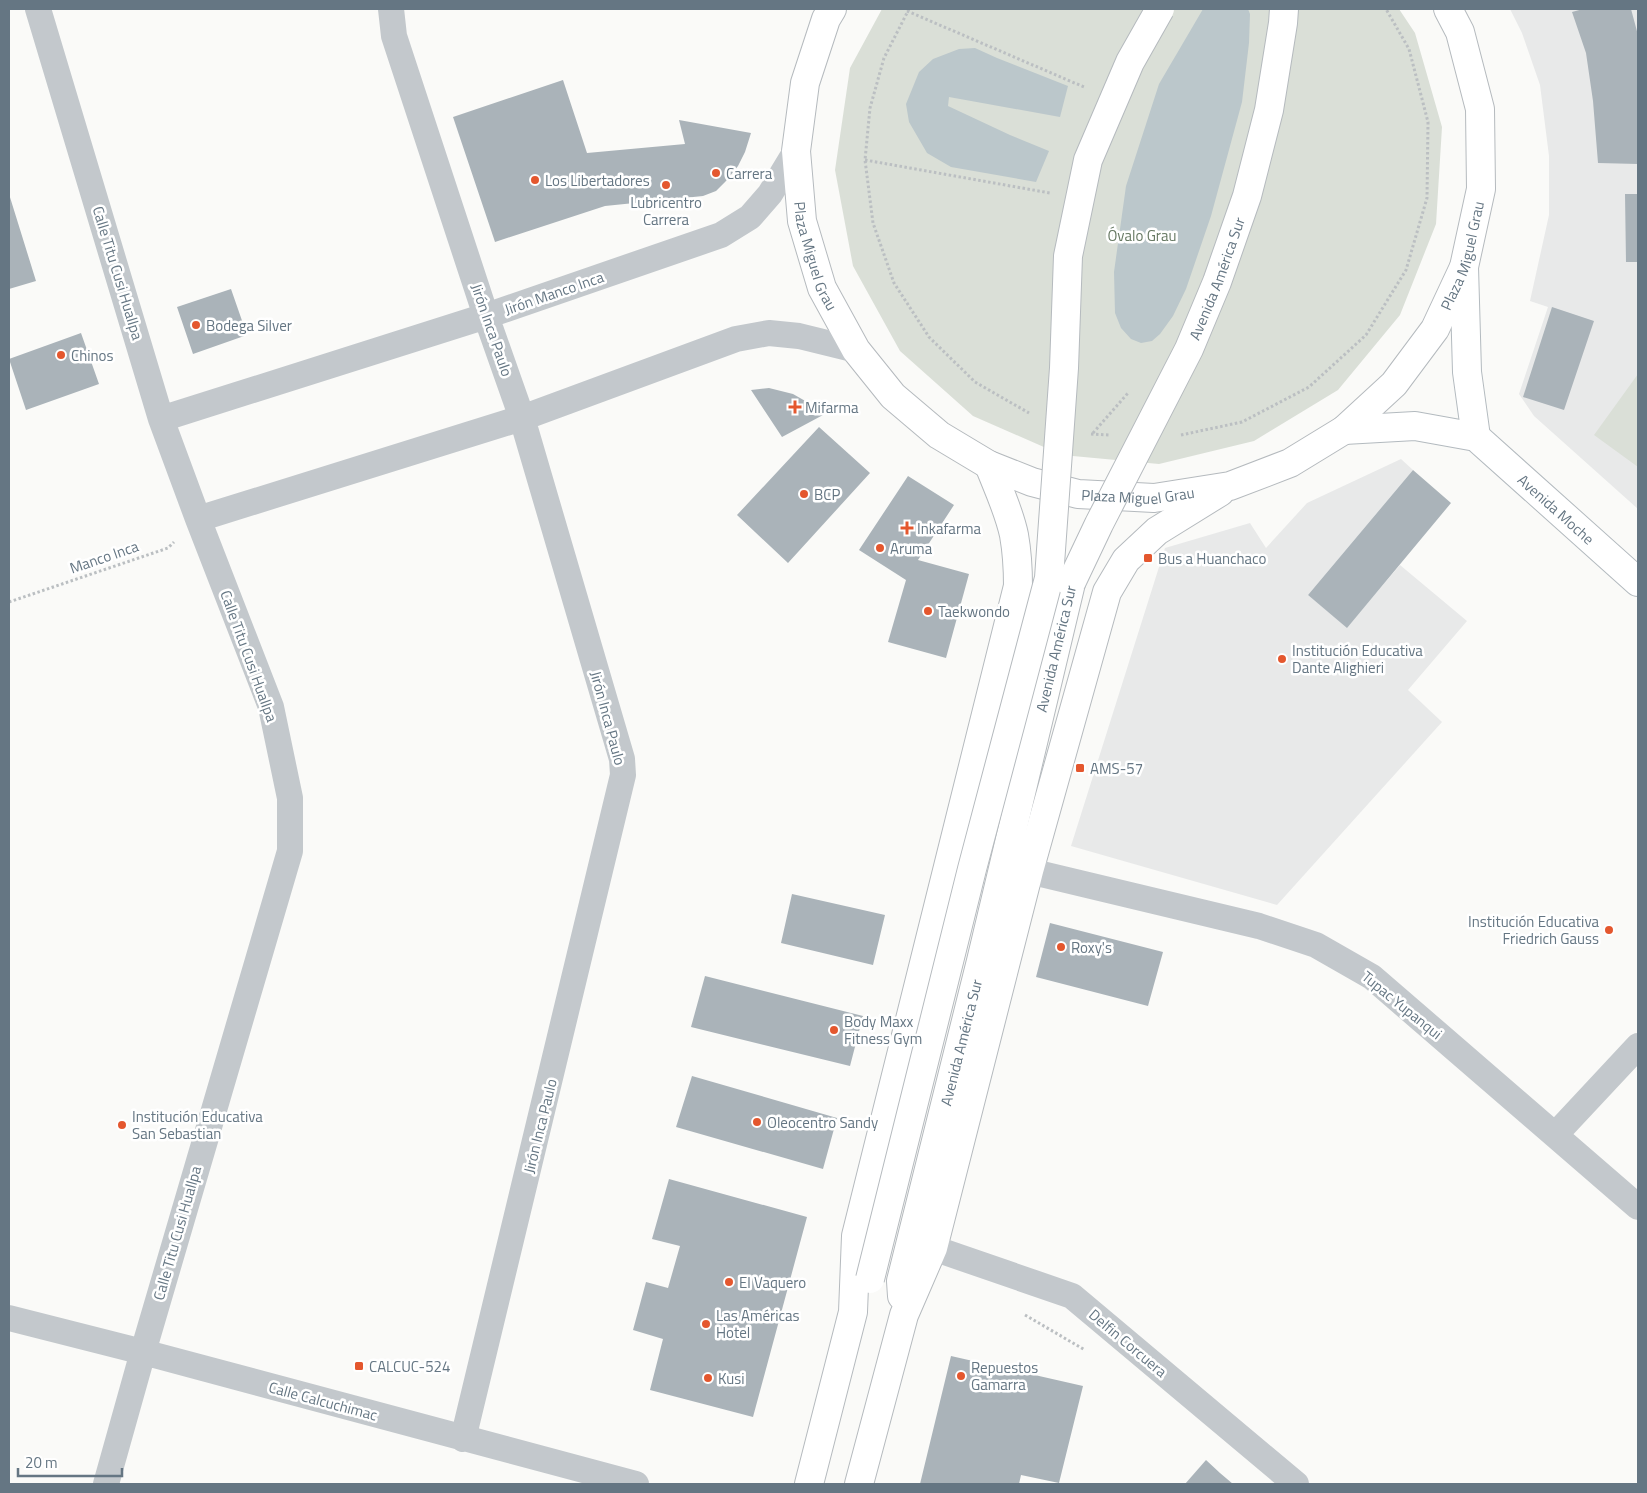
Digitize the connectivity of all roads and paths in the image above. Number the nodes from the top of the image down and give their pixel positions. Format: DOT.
graph roads {
  1 [pos="38,9"];
  2 [pos="391,9"];
  3 [pos="1160,9"];
  4 [pos="1284,9"];
  5 [pos="1386,9"];
  6 [pos="1448,9"];
  7 [pos="908,10"];
  8 [pos="827,12"];
  9 [pos="1087,88"];
  10 [pos="796,151"];
  11 [pos="865,160"];
  12 [pos="1053,193"];
  13 [pos="1464,267"];
  14 [pos="486,316"];
  15 [pos="856,350"];
  16 [pos="1030,414"];
  17 [pos="522,418"];
  18 [pos="162,419"];
  19 [pos="1092,425"];
  20 [pos="1344,430"];
  21 [pos="1083,431"];
  22 [pos="1092,434"];
  23 [pos="1111,435"];
  24 [pos="1177,436"];
  25 [pos="1476,437"];
  26 [pos="990,465"];
  27 [pos="1230,486"];
  28 [pos="198,519"];
  29 [pos="1638,582"];
  30 [pos="9,602"];
  31 [pos="1029,870"];
  32 [pos="1638,1046"];
  33 [pos="1555,1135"];
  34 [pos="1638,1208"];
  35 [pos="933,1248"];
  36 [pos="1018,1311"];
  37 [pos="853,1312"];
  38 [pos="904,1315"];
  39 [pos="9,1318"];
  40 [pos="1086,1350"];
  41 [pos="143,1352"];
  42 [pos="464,1439"];
  43 [pos="106,1484"];
  44 [pos="636,1484"];
  45 [pos="809,1484"];
  46 [pos="859,1484"];
  47 [pos="1296,1484"];
  1 -- 18 [label="street, Calle Titu Cusi Huallpa"];
  2 -- 14 [label="street, Jirón Inca Paulo"];
  3 -- 37 [label="main road, Avenida América Sur, bridge"];
  4 -- 38 [label="main road, Avenida América Sur, bridge"];
  5 -- 24 [label="path"];
  6 -- 13 [label="main road, Plaza Miguel Grau"];
  7 -- 9 [label="path"];
  7 -- 11 [label="path"];
  8 -- 10 [label="main road, Plaza Miguel Grau"];
  10 -- 14 [label="street, Jirón Manco Inca"];
  10 -- 15 [label="main road, Plaza Miguel Grau"];
  11 -- 12 [label="path"];
  11 -- 16 [label="path"];
  13 -- 20 [label="main road, Plaza Miguel Grau"];
  13 -- 25 [label="main road"];
  14 -- 17 [label="street, Jirón Inca Paulo"];
  14 -- 18 [label="street, Jirón Manco Inca"];
  15 -- 17 [label="street"];
  15 -- 26 [label="main road, Plaza Miguel Grau"];
  17 -- 28 [label="street"];
  17 -- 42 [label="street, Jirón Inca Paulo"];
  18 -- 28 [label="street, Calle Titu Cusi Huallpa"];
  19 -- 22 [label="path"];
  20 -- 25 [label="main road"];
  20 -- 27 [label="main road, Plaza Miguel Grau"];
  21 -- 22 [label="path"];
  22 -- 23 [label="path"];
  25 -- 29 [label="main road, Avenida Moche"];
  26 -- 27 [label="main road, Plaza Miguel Grau"];
  26 -- 37 [label="main road, Avenida América Sur"];
  27 -- 31 [label="main road, Avenida América Sur"];
  28 -- 30 [label="path, Manco Inca"];
  28 -- 41 [label="street, Calle Titu Cusi Huallpa"];
  31 -- 33 [label="street, Tupac Yupanqui"];
  31 -- 35 [label="main road, Avenida América Sur"];
  32 -- 33 [label="street"];
  33 -- 34 [label="street, Tupac Yupanqui"];
  35 -- 38 [label="main road, Avenida América Sur"];
  35 -- 47 [label="street, Delfin Corcuera"];
  36 -- 40 [label="path"];
  37 -- 45 [label="main road, Avenida América Sur"];
  38 -- 46 [label="main road, Avenida América Sur"];
  39 -- 41 [label="street, Calle Calcuchimac"];
  41 -- 42 [label="street, Calle Calcuchimac"];
  41 -- 43 [label="street, Calle Titu Cusi Huallpa"];
  42 -- 44 [label="street, Calle Calcuchimac"];
}
